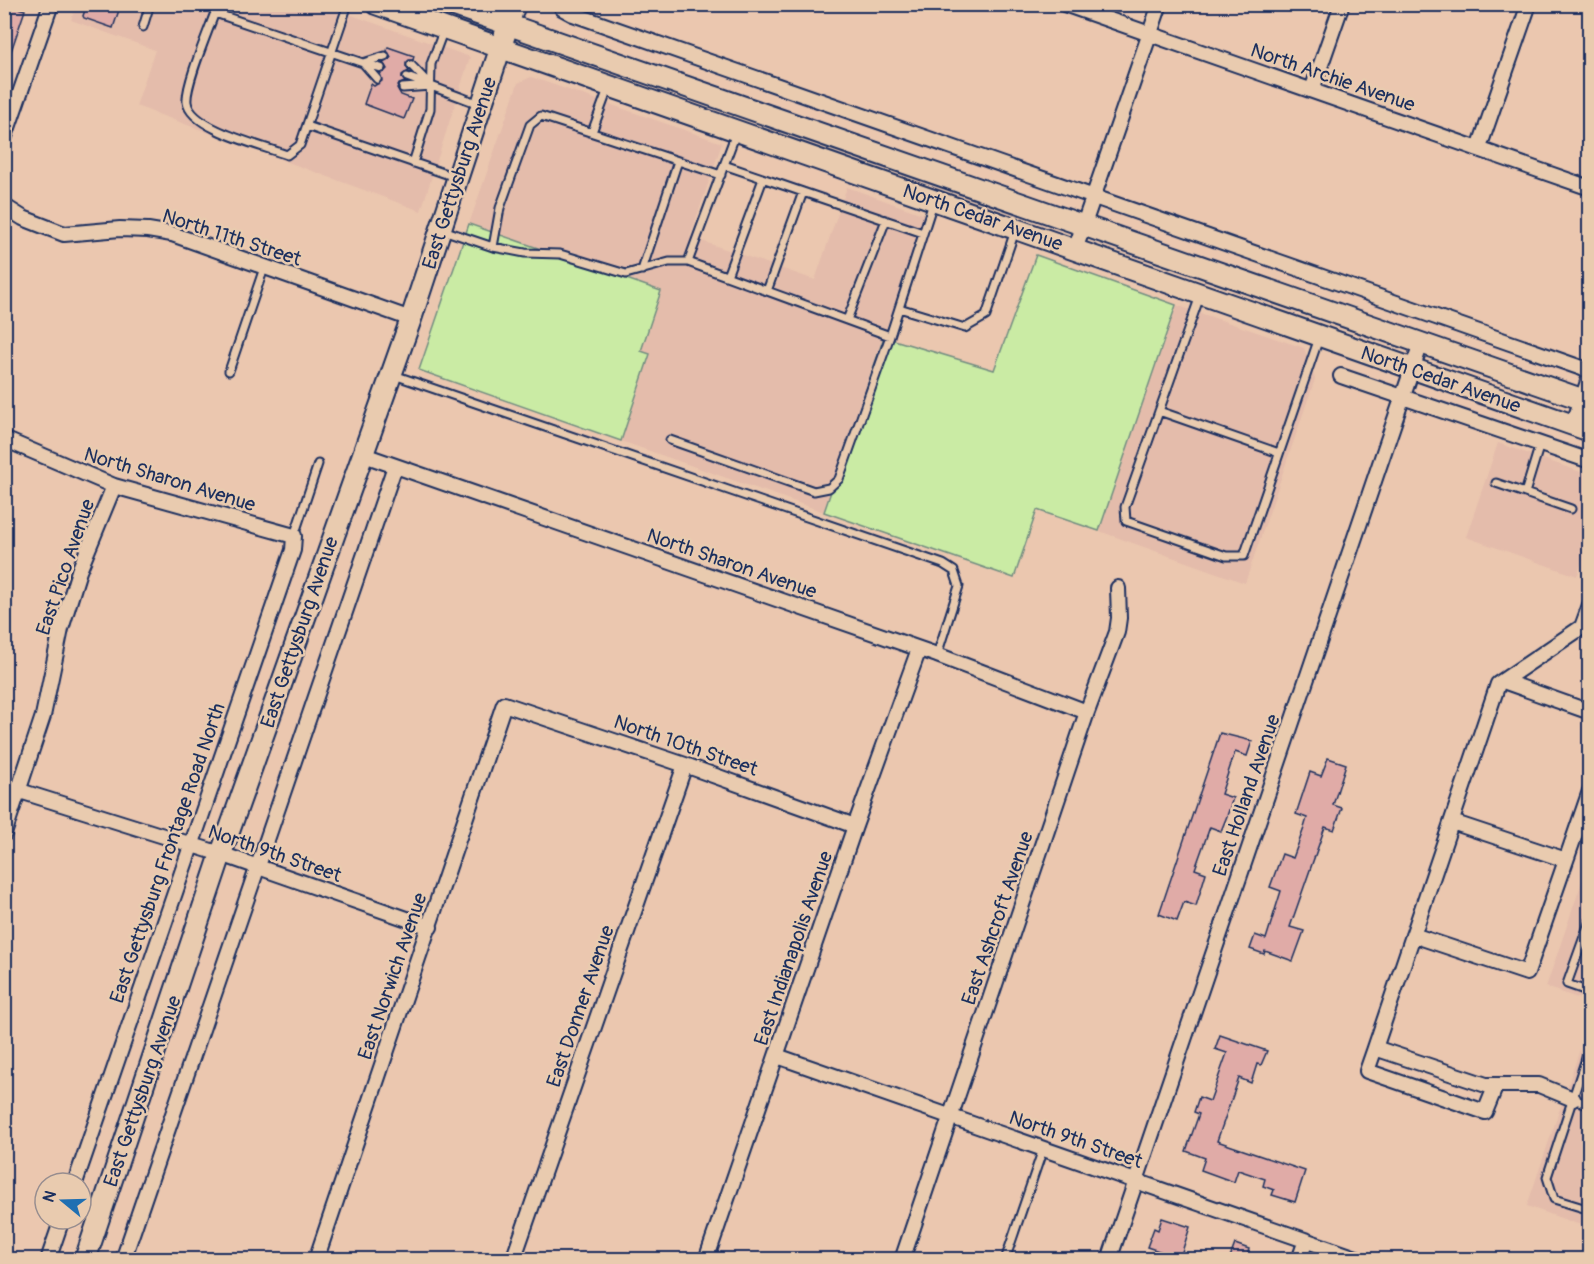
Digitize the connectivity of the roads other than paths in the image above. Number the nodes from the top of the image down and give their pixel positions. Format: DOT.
graph roads {
  1 [pos="51,4"];
  2 [pos="150,4"];
  3 [pos="218,4"];
  4 [pos="348,4"];
  5 [pos="376,4"];
  6 [pos="449,4"];
  7 [pos="515,4"];
  8 [pos="561,4"];
  9 [pos="1065,4"];
  10 [pos="1160,4"];
  11 [pos="1342,4"];
  12 [pos="1529,4"];
  13 [pos="215,13"];
  14 [pos="508,25"];
  15 [pos="142,27"];
  16 [pos="444,28"];
  17 [pos="1150,34"];
  18 [pos="500,48"];
  19 [pos="332,52"];
  20 [pos="385,56"];
  21 [pos="363,63"];
  22 [pos="411,65"];
  23 [pos="381,68"];
  24 [pos="407,77"];
  25 [pos="377,79"];
  26 [pos="431,86"];
  27 [pos="609,86"];
  28 [pos="403,88"];
  29 [pos="1312,90"];
  30 [pos="482,105"];
  31 [pos="307,126"];
  32 [pos="736,131"];
  33 [pos="592,132"];
  34 [pos="825,136"];
  35 [pos="4,139"];
  36 [pos="1479,148"];
  37 [pos="678,161"];
  38 [pos="412,163"];
  39 [pos="724,165"];
  40 [pos="721,175"];
  41 [pos="458,178"];
  42 [pos="763,179"];
  43 [pos="1590,188"];
  44 [pos="803,192"];
  45 [pos="1093,197"];
  46 [pos="934,200"];
  47 [pos="4,206"];
  48 [pos="886,220"];
  49 [pos="1084,226"];
  50 [pos="1016,229"];
  51 [pos="441,230"];
  52 [pos="923,233"];
  53 [pos="493,247"];
  54 [pos="1075,250"];
  55 [pos="688,262"];
  56 [pos="264,268"];
  57 [pos="642,270"];
  58 [pos="727,276"];
  59 [pos="767,291"];
  60 [pos="1201,294"];
  61 [pos="899,308"];
  62 [pos="411,319"];
  63 [pos="847,320"];
  64 [pos="890,336"];
  65 [pos="1320,336"];
  66 [pos="1421,343"];
  67 [pos="1413,369"];
  68 [pos="229,371"];
  69 [pos="1590,371"];
  70 [pos="392,374"];
  71 [pos="1341,376"];
  72 [pos="1590,376"];
  73 [pos="1403,396"];
  74 [pos="1586,401"];
  75 [pos="1159,411"];
  76 [pos="1581,428"];
  77 [pos="4,439"];
  78 [pos="670,440"];
  79 [pos="1540,444"];
  80 [pos="1279,453"];
  81 [pos="363,455"];
  82 [pos="1590,461"];
  83 [pos="318,464"];
  84 [pos="395,466"];
  85 [pos="1496,483"];
  86 [pos="114,486"];
  87 [pos="1525,494"];
  88 [pos="1571,509"];
  89 [pos="294,536"];
  90 [pos="1118,588"];
  91 [pos="1590,604"];
  92 [pos="919,649"];
  93 [pos="937,655"];
  94 [pos="1503,681"];
  95 [pos="504,704"];
  96 [pos="1087,712"];
  97 [pos="1590,712"];
  98 [pos="685,765"];
  99 [pos="4,786"];
  100 [pos="19,791"];
  101 [pos="1590,791"];
  102 [pos="1452,822"];
  103 [pos="855,826"];
  104 [pos="4,834"];
  105 [pos="191,845"];
  106 [pos="221,854"];
  107 [pos="1566,860"];
  108 [pos="258,867"];
  109 [pos="1590,920"];
  110 [pos="430,927"];
  111 [pos="1413,935"];
  112 [pos="1590,992"];
  113 [pos="1590,1046"];
  114 [pos="1375,1048"];
  115 [pos="777,1056"];
  116 [pos="1496,1085"];
  117 [pos="1573,1099"];
  118 [pos="1590,1105"];
  119 [pos="951,1115"];
  120 [pos="1042,1149"];
  121 [pos="79,1171"];
  122 [pos="1136,1180"];
  123 [pos="1590,1210"];
  124 [pos="58,1231"];
  125 [pos="1306,1240"];
  126 [pos="48,1260"];
  127 [pos="85,1260"];
  128 [pos="123,1260"];
  129 [pos="316,1260"];
  130 [pos="513,1260"];
  131 [pos="706,1260"];
  132 [pos="902,1260"];
  133 [pos="1005,1260"];
  134 [pos="1109,1260"];
  135 [pos="1299,1260"];
  136 [pos="1362,1260"];
  1 -- 35 [label="street"];
  2 -- 15 [label="lane"];
  3 -- 13 [label="lane"];
  4 -- 19 [label="lane"];
  5 -- 16 [label="main road, North Cedar Avenue"];
  6 -- 14 [label="main road, North Cedar Avenue"];
  7 -- 14 [label="main road, East Gettysburg Avenue"];
  8 -- 45 [label="street"];
  9 -- 17 [label="street, North Archie Avenue"];
  10 -- 17 [label="street"];
  11 -- 29 [label="street"];
  12 -- 36 [label="street"];
  13 -- 19 [label="lane"];
  13 -- 31 [label="lane"];
  14 -- 18 [label="main road, East Gettysburg Avenue"];
  14 -- 34 [label="main road, North Cedar Avenue"];
  16 -- 18 [label="main road, North Cedar Avenue"];
  16 -- 26 [label="lane"];
  17 -- 29 [label="street, North Archie Avenue"];
  17 -- 45 [label="street"];
  18 -- 27 [label="main road, North Cedar Avenue"];
  18 -- 30 [label="main road, East Gettysburg Avenue"];
  19 -- 21 [label="lane"];
  19 -- 31 [label="lane"];
  20 -- 21 [label="lane"];
  21 -- 23 [label="lane"];
  21 -- 25 [label="lane"];
  22 -- 26 [label="lane"];
  24 -- 26 [label="lane"];
  26 -- 28 [label="lane"];
  26 -- 30 [label="lane"];
  26 -- 38 [label="lane"];
  27 -- 32 [label="main road, North Cedar Avenue"];
  27 -- 33 [label="lane"];
  29 -- 36 [label="street, North Archie Avenue"];
  30 -- 41 [label="main road, East Gettysburg Avenue"];
  31 -- 38 [label="lane"];
  32 -- 34 [label="main road"];
  32 -- 39 [label="lane"];
  32 -- 46 [label="main road, North Cedar Avenue"];
  33 -- 37 [label="lane"];
  33 -- 53 [label="lane"];
  34 -- 49 [label="main road, North Cedar Avenue"];
  36 -- 43 [label="street, North Archie Avenue"];
  37 -- 40 [label="lane"];
  37 -- 57 [label="lane"];
  38 -- 41 [label="lane"];
  39 -- 40 [label="lane"];
  39 -- 42 [label="lane"];
  40 -- 55 [label="lane"];
  41 -- 51 [label="main road, East Gettysburg Avenue"];
  42 -- 44 [label="lane"];
  42 -- 58 [label="lane"];
  44 -- 48 [label="lane"];
  44 -- 59 [label="lane"];
  45 -- 49 [label="street"];
  45 -- 69 [label="street"];
  46 -- 50 [label="main road, North Cedar Avenue"];
  46 -- 52 [label="lane"];
  47 -- 56 [label="street, North 11th Street"];
  48 -- 52 [label="lane"];
  48 -- 63 [label="lane"];
  49 -- 54 [label="street"];
  49 -- 66 [label="main road, North Cedar Avenue"];
  50 -- 54 [label="main road, North Cedar Avenue"];
  50 -- 61 [label="lane"];
  51 -- 53 [label="lane"];
  51 -- 62 [label="main road, East Gettysburg Avenue"];
  52 -- 61 [label="lane"];
  53 -- 57 [label="lane"];
  54 -- 60 [label="main road, North Cedar Avenue"];
  55 -- 57 [label="lane"];
  55 -- 58 [label="lane"];
  56 -- 62 [label="street, North 11th Street"];
  56 -- 68 [label="lane"];
  58 -- 59 [label="lane"];
  59 -- 63 [label="lane"];
  60 -- 65 [label="main road, North Cedar Avenue"];
  60 -- 75 [label="lane"];
  61 -- 64 [label="lane"];
  62 -- 70 [label="main road, East Gettysburg Avenue"];
  63 -- 64 [label="lane"];
  64 -- 78 [label="lane"];
  65 -- 67 [label="main road, North Cedar Avenue"];
  65 -- 80 [label="lane"];
  66 -- 67 [label="street, East Holland Avenue"];
  66 -- 74 [label="main road, North Cedar Avenue"];
  67 -- 73 [label="street, East Holland Avenue"];
  67 -- 76 [label="main road, North Cedar Avenue"];
  70 -- 81 [label="main road, East Gettysburg Avenue"];
  70 -- 93 [label="lane"];
  71 -- 73 [label="street"];
  72 -- 74 [label="street"];
  73 -- 79 [label="street"];
  73 -- 122 [label="street, East Holland Avenue"];
  74 -- 76 [label="street"];
  75 -- 80 [label="lane"];
  75 -- 80 [label="lane"];
  77 -- 86 [label="street, North Sharon Avenue"];
  79 -- 82 [label="street"];
  79 -- 87 [label="lane"];
  81 -- 84 [label="street, North Sharon Avenue"];
  81 -- 106 [label="main road, East Gettysburg Avenue"];
  83 -- 89 [label="lane"];
  84 -- 92 [label="street, North Sharon Avenue"];
  84 -- 108 [label="street"];
  85 -- 87 [label="lane"];
  86 -- 89 [label="street, North Sharon Avenue"];
  86 -- 100 [label="street, East Pico Avenue"];
  87 -- 88 [label="lane"];
  89 -- 105 [label="street, East Gettysburg Frontage Road North"];
  90 -- 96 [label="street, East Ashcroft Avenue"];
  91 -- 94 [label="street"];
  92 -- 93 [label="street, North Sharon Avenue"];
  92 -- 103 [label="street, East Indianapolis Avenue"];
  93 -- 96 [label="street, North Sharon Avenue"];
  94 -- 97 [label="street"];
  94 -- 102 [label="street"];
  95 -- 98 [label="street, North 10th Street"];
  95 -- 110 [label="street, East Norwich Avenue"];
  96 -- 119 [label="street, East Ashcroft Avenue"];
  98 -- 103 [label="street, North 10th Street"];
  98 -- 130 [label="street, East Donner Avenue"];
  99 -- 100 [label="street, North 9th Street"];
  100 -- 104 [label="street, East Pico Avenue"];
  100 -- 105 [label="street, North 9th Street"];
  101 -- 107 [label="street"];
  102 -- 107 [label="street"];
  102 -- 111 [label="street"];
  103 -- 115 [label="street, East Indianapolis Avenue"];
  105 -- 106 [label="street, North 9th Street"];
  105 -- 121 [label="street, East Gettysburg Frontage Road North"];
  106 -- 108 [label="street, North 9th Street"];
  106 -- 127 [label="main road, East Gettysburg Avenue"];
  107 -- 111 [label="street"];
  108 -- 110 [label="street, North 9th Street"];
  108 -- 128 [label="street"];
  109 -- 112 [label="lane"];
  110 -- 129 [label="street, East Norwich Avenue"];
  111 -- 114 [label="street"];
  113 -- 117 [label="lane"];
  114 -- 116 [label="street"];
  114 -- 116 [label="street"];
  115 -- 119 [label="street, North 9th Street"];
  115 -- 131 [label="street, East Indianapolis Avenue"];
  116 -- 117 [label="street"];
  117 -- 118 [label="lane"];
  117 -- 123 [label="lane"];
  119 -- 120 [label="street, North 9th Street"];
  119 -- 132 [label="street, East Ashcroft Avenue"];
  120 -- 122 [label="street, North 9th Street"];
  120 -- 133 [label="lane"];
  122 -- 125 [label="street, North 9th Street"];
  122 -- 134 [label="street, East Holland Avenue"];
  124 -- 126 [label="street"];
  125 -- 135 [label="street"];
  125 -- 136 [label="street, North 9th Street"];
}
